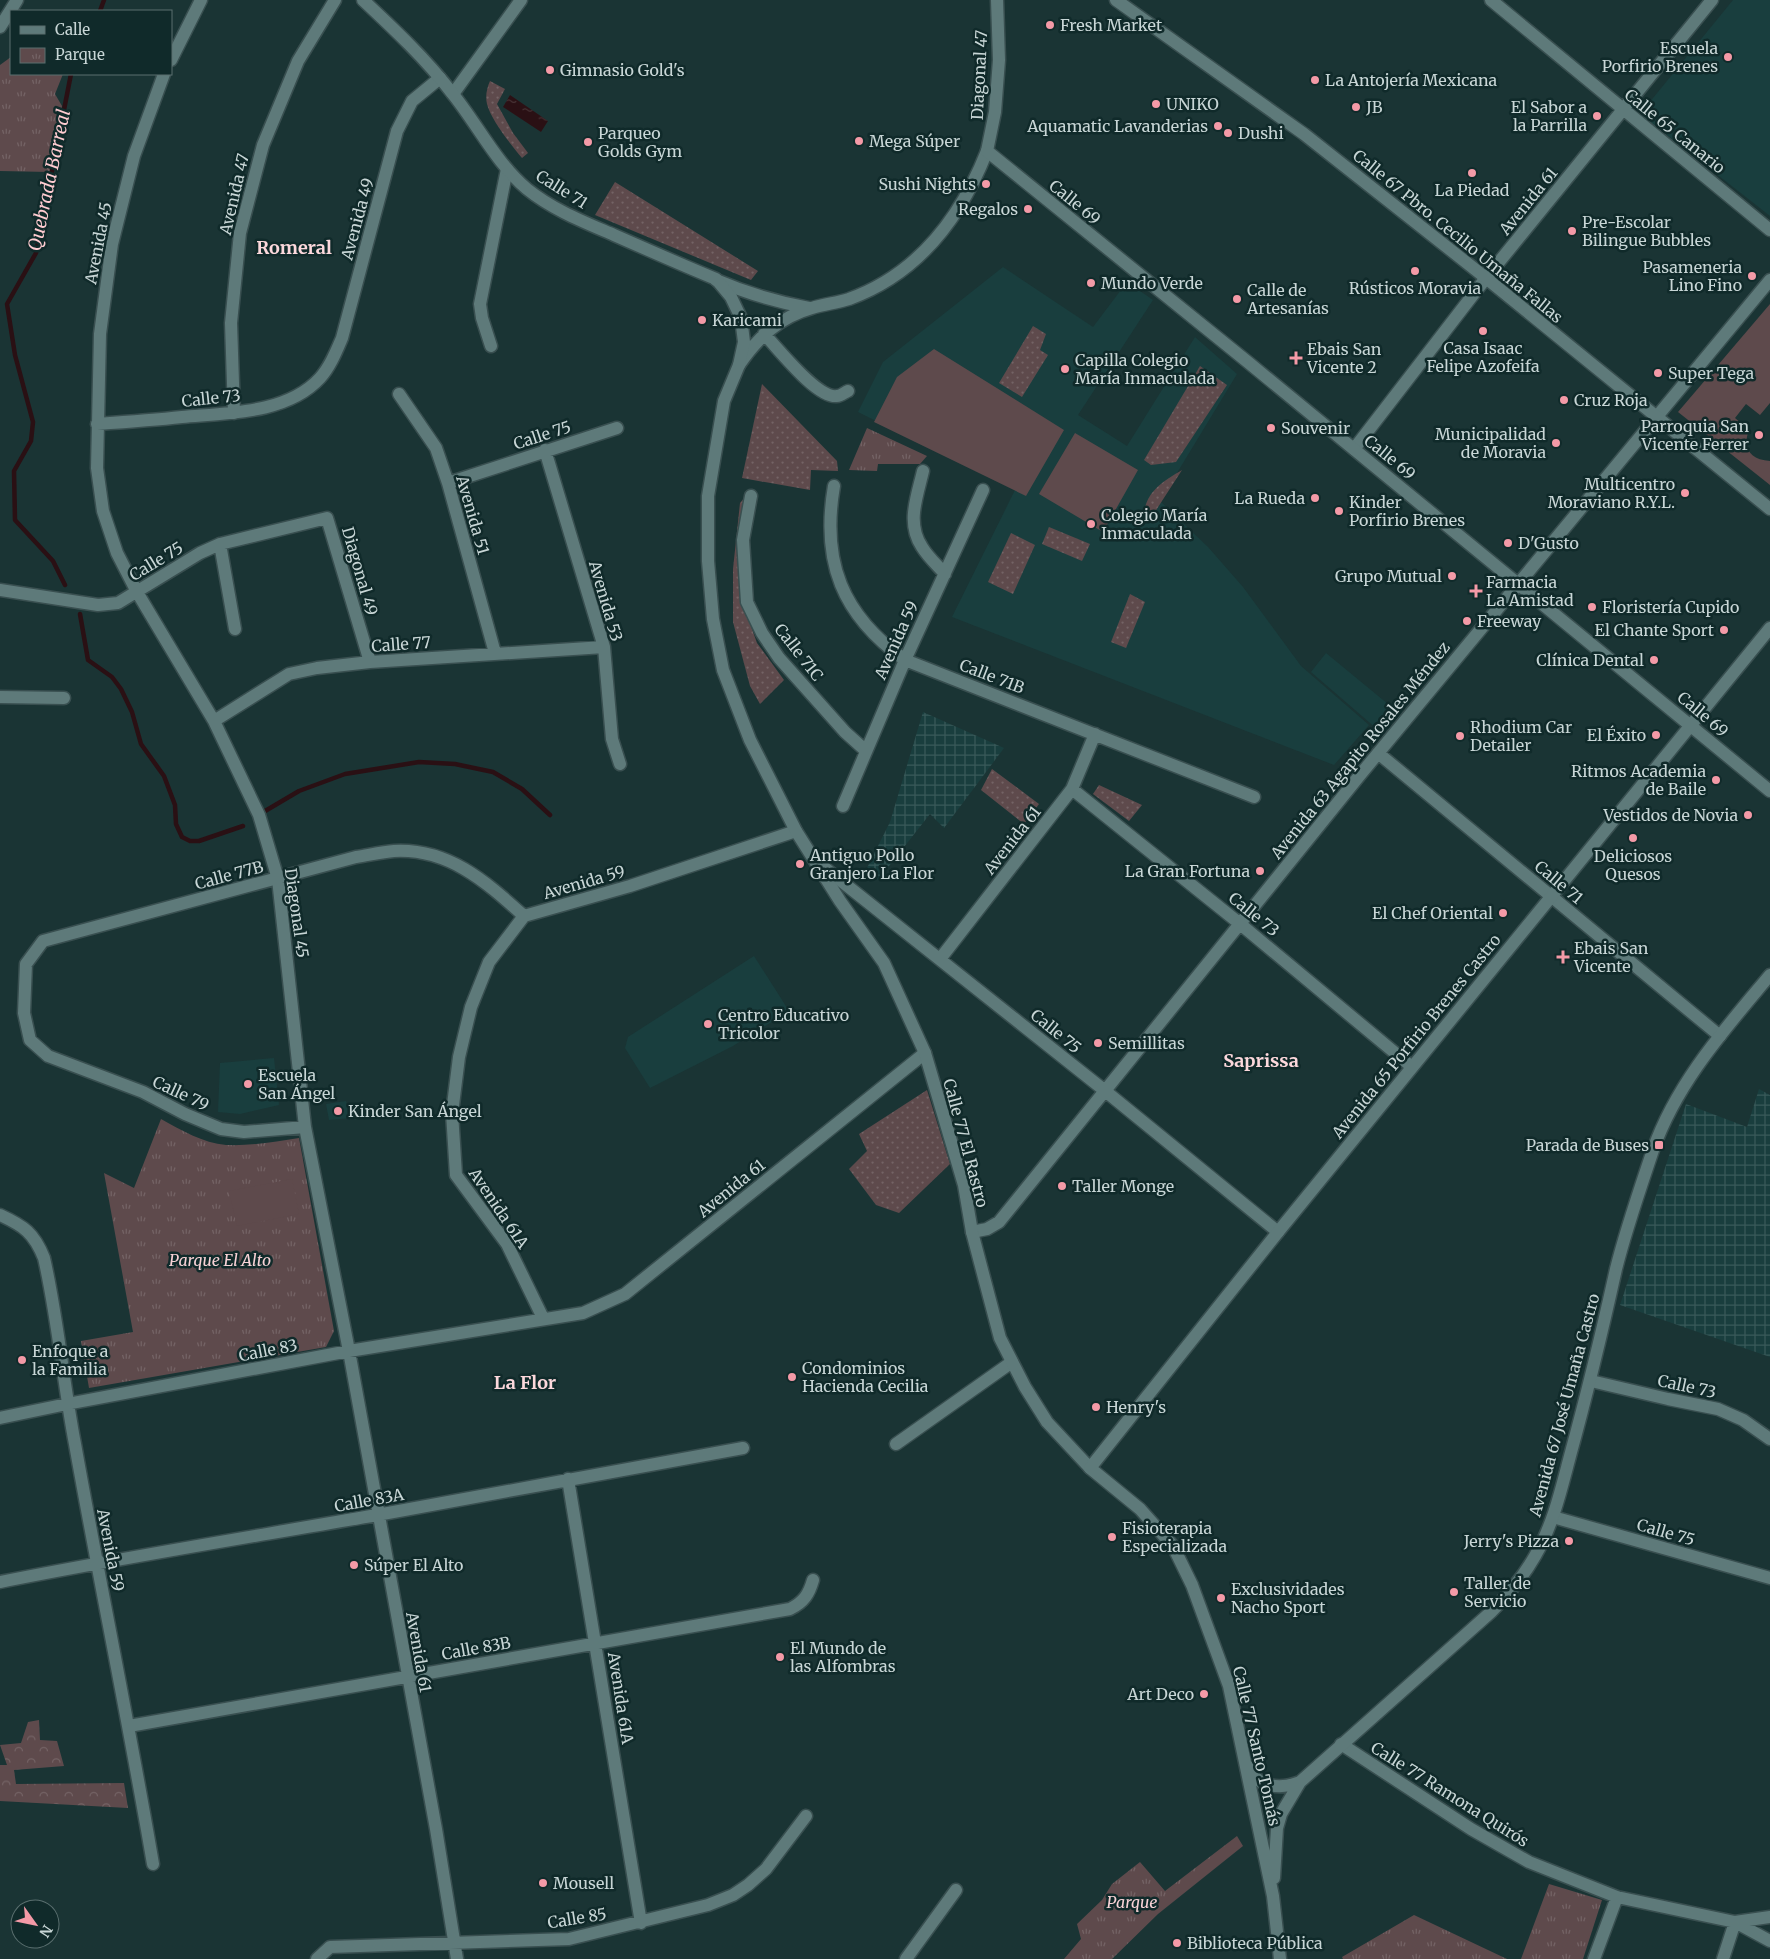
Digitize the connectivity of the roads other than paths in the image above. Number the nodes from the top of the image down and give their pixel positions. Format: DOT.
graph roads {
  1 [pos="201,0"];
  2 [pos="335,0"];
  3 [pos="363,0"];
  4 [pos="521,0"];
  5 [pos="997,0"];
  6 [pos="1116,0"];
  7 [pos="1490,0"];
  8 [pos="1712,0"];
  9 [pos="10,11"];
  10 [pos="0,27"];
  11 [pos="172,58"];
  12 [pos="164,75"];
  13 [pos="440,78"];
  14 [pos="453,94"];
  15 [pos="1623,109"];
  16 [pos="987,151"];
  17 [pos="506,169"];
  18 [pos="1770,230"];
  19 [pos="1486,278"];
  20 [pos="716,280"];
  21 [pos="1770,280"];
  22 [pos="812,308"];
  23 [pos="764,334"];
  24 [pos="491,346"];
  25 [pos="739,365"];
  26 [pos="320,378"];
  27 [pos="848,391"];
  28 [pos="399,394"];
  29 [pos="234,413"];
  30 [pos="1657,417"];
  31 [pos="97,424"];
  32 [pos="617,428"];
  33 [pos="1354,449"];
  34 [pos="545,450"];
  35 [pos="923,472"];
  36 [pos="448,483"];
  37 [pos="834,486"];
  38 [pos="983,490"];
  39 [pos="751,496"];
  40 [pos="1770,509"];
  41 [pos="327,518"];
  42 [pos="220,544"];
  43 [pos="945,574"];
  44 [pos="1518,584"];
  45 [pos="0,590"];
  46 [pos="137,592"];
  47 [pos="1770,628"];
  48 [pos="235,629"];
  49 [pos="604,647"];
  50 [pos="495,653"];
  51 [pos="905,660"];
  52 [pos="370,662"];
  53 [pos="0,697"];
  54 [pos="64,698"];
  55 [pos="214,721"];
  56 [pos="1691,724"];
  57 [pos="1095,734"];
  58 [pos="865,750"];
  59 [pos="1378,753"];
  60 [pos="620,764"];
  61 [pos="1072,789"];
  62 [pos="1770,791"];
  63 [pos="1254,797"];
  64 [pos="843,806"];
  65 [pos="796,831"];
  66 [pos="812,858"];
  67 [pos="278,879"];
  68 [pos="1551,896"];
  69 [pos="524,916"];
  70 [pos="1239,923"];
  71 [pos="940,959"];
  72 [pos="1770,975"];
  73 [pos="1720,1036"];
  74 [pos="925,1053"];
  75 [pos="48,1056"];
  76 [pos="1412,1067"];
  77 [pos="1104,1090"];
  78 [pos="305,1127"];
  79 [pos="0,1215"];
  80 [pos="972,1232"];
  81 [pos="1278,1232"];
  82 [pos="543,1318"];
  83 [pos="349,1351"];
  84 [pos="1012,1362"];
  85 [pos="1591,1381"];
  86 [pos="67,1404"];
  87 [pos="0,1418"];
  88 [pos="1770,1438"];
  89 [pos="896,1444"];
  90 [pos="743,1448"];
  91 [pos="1090,1468"];
  92 [pos="568,1479"];
  93 [pos="378,1515"];
  94 [pos="1553,1518"];
  95 [pos="96,1563"];
  96 [pos="1770,1578"];
  97 [pos="813,1580"];
  98 [pos="0,1582"];
  99 [pos="596,1644"];
  100 [pos="407,1676"];
  101 [pos="129,1726"];
  102 [pos="1341,1744"];
  103 [pos="1245,1757"];
  104 [pos="1300,1782"];
  105 [pos="806,1816"];
  106 [pos="153,1864"];
  107 [pos="956,1890"];
  108 [pos="1273,1896"];
  109 [pos="1617,1897"];
  110 [pos="1770,1917"];
  111 [pos="1735,1922"];
  112 [pos="641,1923"];
  113 [pos="1770,1941"];
  114 [pos="453,1943"];
  115 [pos="317,1959"];
  116 [pos="457,1959"];
  117 [pos="906,1959"];
  118 [pos="1280,1959"];
  119 [pos="1594,1959"];
  120 [pos="1723,1959"];
  1 -- 11 [label="street"];
  2 -- 29 [label="street, Avenida 47"];
  3 -- 13 [label="street, Calle 71"];
  4 -- 14 [label="street"];
  5 -- 16 [label="street, Diagonal 47"];
  6 -- 19 [label="street, Calle 67 Pbro. Cecilio Umaña Fallas"];
  7 -- 15 [label="street, Calle 65 Canario"];
  8 -- 15 [label="street, Avenida 61"];
  9 -- 10 [label="street"];
  12 -- 31 [label="street, Avenida 45"];
  13 -- 14 [label="street, Calle 71"];
  13 -- 26 [label="street, Avenida 49"];
  14 -- 17 [label="street, Calle 71"];
  15 -- 18 [label="street, Calle 65 Canario"];
  15 -- 19 [label="street, Avenida 61"];
  16 -- 22 [label="street"];
  16 -- 33 [label="street, Calle 69"];
  17 -- 20 [label="street, Calle 71"];
  17 -- 24 [label="street"];
  19 -- 30 [label="street, Calle 67 Pbro. Cecilio Umaña Fallas"];
  19 -- 33 [label="street, Avenida 61"];
  20 -- 22 [label="street, Calle 71"];
  20 -- 25 [label="street"];
  21 -- 30 [label="street, Avenida 63 Agapito Rosales Méndez"];
  22 -- 23 [label="street"];
  23 -- 25 [label="street"];
  23 -- 27 [label="street"];
  25 -- 65 [label="street, Calle 77 El Rastro"];
  26 -- 29 [label="street, Calle 73"];
  28 -- 36 [label="street, Avenida 51"];
  29 -- 31 [label="street, Calle 73"];
  30 -- 40 [label="street, Calle 67 Pbro. Cecilio Umaña Fallas"];
  30 -- 44 [label="street, Avenida 63 Agapito Rosales Méndez"];
  31 -- 46 [label="street, Diagonal 45"];
  32 -- 34 [label="street, Calle 75"];
  33 -- 44 [label="street, Calle 69"];
  34 -- 36 [label="street, Calle 75"];
  34 -- 49 [label="street, Avenida 53"];
  35 -- 43 [label="street"];
  36 -- 50 [label="street, Avenida 51"];
  37 -- 51 [label="street, Calle 71B"];
  38 -- 43 [label="street, Avenida 59"];
  39 -- 58 [label="street, Calle 71C"];
  41 -- 42 [label="street, Calle 75"];
  41 -- 52 [label="street, Diagonal 49"];
  42 -- 46 [label="street, Calle 75"];
  42 -- 48 [label="street"];
  43 -- 51 [label="street, Avenida 59"];
  44 -- 56 [label="street, Calle 69"];
  44 -- 59 [label="street, Avenida 63 Agapito Rosales Méndez"];
  45 -- 46 [label="street, Calle 75"];
  46 -- 55 [label="street, Diagonal 45"];
  47 -- 56 [label="street, Avenida 65 Porfirio Brenes Castro"];
  49 -- 50 [label="street, Calle 77"];
  49 -- 60 [label="street, Avenida 53"];
  50 -- 52 [label="street, Calle 77"];
  51 -- 57 [label="street, Calle 71B"];
  51 -- 58 [label="street, Avenida 59"];
  52 -- 55 [label="street, Calle 77"];
  53 -- 54 [label="street"];
  55 -- 67 [label="street, Diagonal 45"];
  56 -- 62 [label="street, Calle 69"];
  56 -- 68 [label="street, Avenida 65 Porfirio Brenes Castro"];
  57 -- 61 [label="street, Avenida 61"];
  57 -- 63 [label="street, Calle 71B"];
  58 -- 64 [label="street, Avenida 59"];
  59 -- 68 [label="street, Calle 71"];
  59 -- 70 [label="street, Avenida 63 Agapito Rosales Méndez"];
  61 -- 70 [label="street, Calle 73"];
  61 -- 71 [label="street, Avenida 61"];
  65 -- 66 [label="street, Calle 77 El Rastro"];
  65 -- 69 [label="street, Avenida 59"];
  66 -- 71 [label="street, Calle 75"];
  66 -- 74 [label="street, Calle 77 El Rastro"];
  67 -- 69 [label="street, Calle 77B"];
  67 -- 75 [label="street, Calle 77B"];
  67 -- 78 [label="street, Diagonal 45"];
  68 -- 73 [label="street, Calle 71"];
  68 -- 76 [label="street, Avenida 65 Porfirio Brenes Castro"];
  69 -- 82 [label="street, Avenida 61A"];
  70 -- 76 [label="street, Calle 73"];
  70 -- 77 [label="street, Avenida 63 Agapito Rosales Méndez"];
  71 -- 77 [label="street, Calle 75"];
  72 -- 73 [label="street, Avenida 67 José Umaña Castro"];
  73 -- 85 [label="street, Avenida 67 José Umaña Castro"];
  74 -- 80 [label="street, Calle 77 El Rastro"];
  74 -- 82 [label="street, Avenida 61"];
  75 -- 78 [label="street, Calle 79"];
  76 -- 81 [label="street, Avenida 65 Porfirio Brenes Castro"];
  77 -- 80 [label="street, Avenida 63 Agapito Rosales Méndez"];
  77 -- 81 [label="street, Calle 75"];
  78 -- 83 [label="street, Diagonal 45"];
  79 -- 86 [label="street, Avenida 59"];
  80 -- 84 [label="street, Calle 77 El Rastro"];
  81 -- 91 [label="street, Avenida 65 Porfirio Brenes Castro"];
  82 -- 83 [label="street, Calle 83"];
  83 -- 86 [label="street, Calle 83"];
  83 -- 93 [label="street, Avenida 61"];
  84 -- 89 [label="street"];
  84 -- 91 [label="street, Calle 77 El Rastro"];
  85 -- 88 [label="street, Calle 73"];
  85 -- 94 [label="street, Avenida 67 José Umaña Castro"];
  86 -- 87 [label="street, Calle 83"];
  86 -- 95 [label="street, Avenida 59"];
  90 -- 92 [label="street, Calle 83A"];
  91 -- 103 [label="street, Calle 77 Santo Tomás"];
  92 -- 93 [label="street, Calle 83A"];
  92 -- 99 [label="street, Avenida 61A"];
  93 -- 95 [label="street, Calle 83A"];
  93 -- 100 [label="street, Avenida 61"];
  94 -- 96 [label="street, Calle 75"];
  94 -- 102 [label="street, Avenida 67 José Umaña Castro"];
  95 -- 98 [label="street, Calle 83A"];
  95 -- 101 [label="street, Avenida 59"];
  97 -- 99 [label="street, Calle 83B"];
  99 -- 100 [label="street, Calle 83B"];
  99 -- 112 [label="street, Avenida 61A"];
  100 -- 101 [label="street, Calle 83B"];
  100 -- 114 [label="street, Avenida 61"];
  101 -- 106 [label="street, Avenida 59"];
  102 -- 104 [label="street, Avenida 67 José Umaña Castro"];
  102 -- 109 [label="street, Calle 77 Ramona Quirós"];
  103 -- 104 [label="street"];
  103 -- 108 [label="street, Calle 77 Santo Tomás"];
  104 -- 108 [label="street, Avenida 67 José Umaña Castro"];
  105 -- 112 [label="street, Calle 85"];
  107 -- 117 [label="street"];
  108 -- 118 [label="street"];
  109 -- 111 [label="street, Calle 77 Ramona Quirós"];
  109 -- 119 [label="street"];
  110 -- 111 [label="street"];
  111 -- 113 [label="street, Calle 77 Ramona Quirós"];
  111 -- 120 [label="street"];
  112 -- 114 [label="street, Calle 85"];
  114 -- 115 [label="street, Calle 85"];
  114 -- 116 [label="street, Avenida 61"];
}
